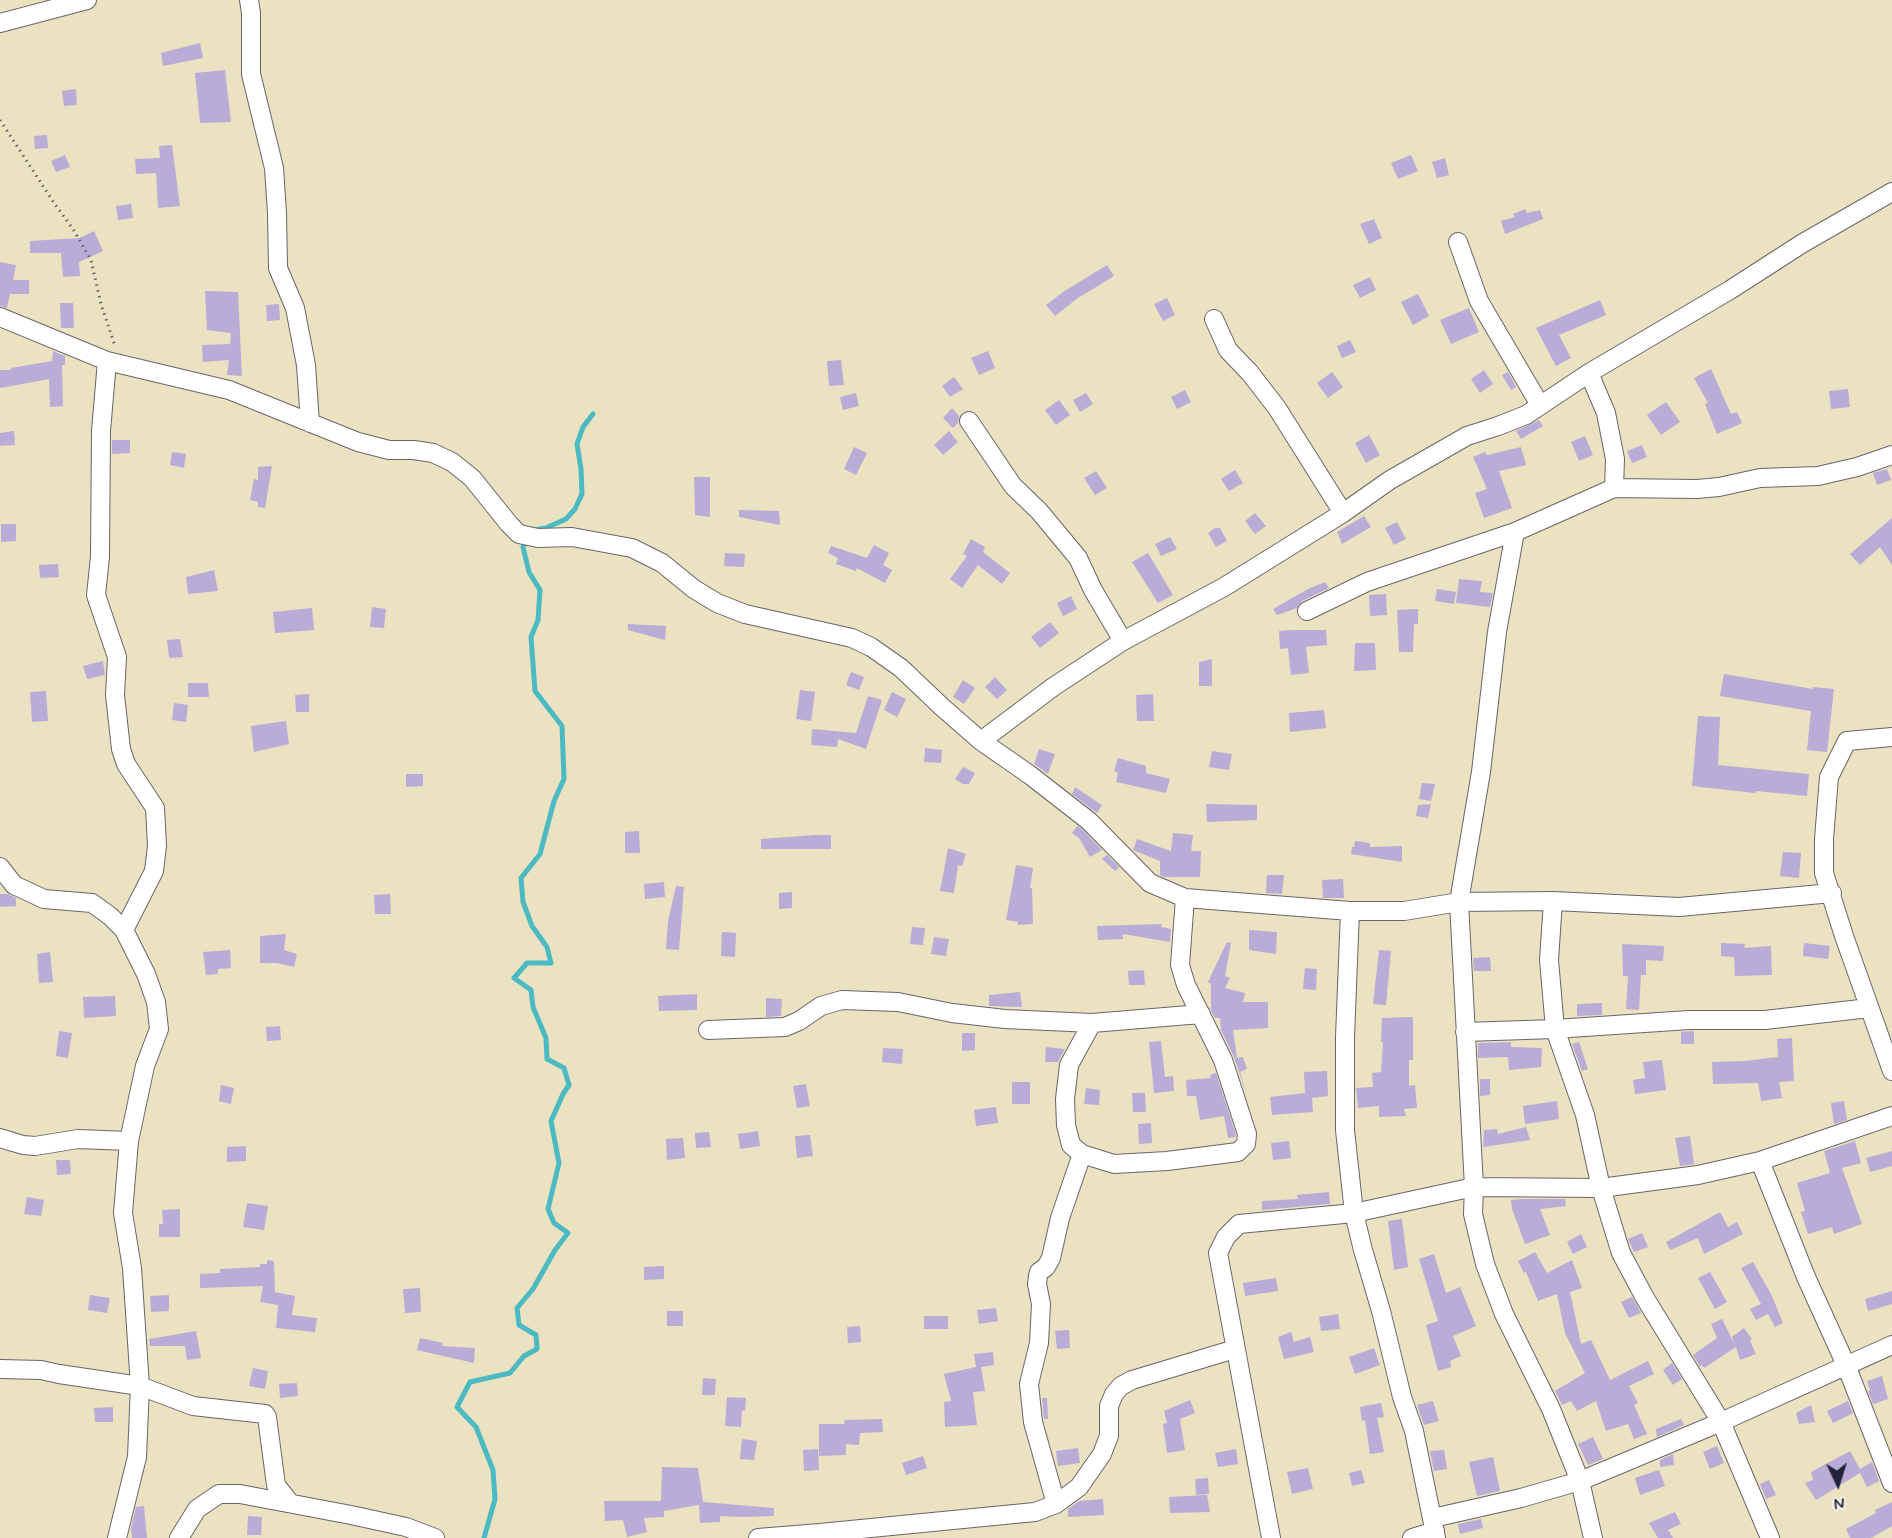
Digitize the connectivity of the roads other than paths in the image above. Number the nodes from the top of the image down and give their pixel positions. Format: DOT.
graph roads {
  1 [pos="87,0"];
  2 [pos="249,0"];
  3 [pos="59,3"];
  4 [pos="0,23"];
  5 [pos="1892,192"];
  6 [pos="1458,242"];
  7 [pos="0,317"];
  8 [pos="1214,319"];
  9 [pos="107,361"];
  10 [pos="1589,373"];
  11 [pos="1540,405"];
  12 [pos="969,421"];
  13 [pos="310,423"];
  14 [pos="1892,455"];
  15 [pos="1614,488"];
  16 [pos="1343,513"];
  17 [pos="1515,532"];
  18 [pos="1307,611"];
  19 [pos="1123,641"];
  20 [pos="1892,736"];
  21 [pos="981,741"];
  22 [pos="0,867"];
  23 [pos="1832,893"];
  24 [pos="1185,898"];
  25 [pos="1553,900"];
  26 [pos="1459,902"];
  27 [pos="1350,910"];
  28 [pos="124,930"];
  29 [pos="1869,1008"];
  30 [pos="1201,1014"];
  31 [pos="1092,1023"];
  32 [pos="1555,1029"];
  33 [pos="708,1030"];
  34 [pos="1466,1032"];
  35 [pos="1892,1071"];
  36 [pos="1892,1116"];
  37 [pos="0,1138"];
  38 [pos="129,1141"];
  39 [pos="1082,1154"];
  40 [pos="1760,1161"];
  41 [pos="1474,1187"];
  42 [pos="1601,1188"];
  43 [pos="1354,1213"];
  44 [pos="1892,1345"];
  45 [pos="1235,1349"];
  46 [pos="1846,1365"];
  47 [pos="0,1369"];
  48 [pos="140,1386"];
  49 [pos="1720,1422"];
  50 [pos="1580,1481"];
  51 [pos="1892,1483"];
  52 [pos="290,1503"];
  53 [pos="1056,1504"];
  54 [pos="1435,1529"];
  55 [pos="820,1535"];
  56 [pos="117,1538"];
  57 [pos="179,1538"];
  58 [pos="435,1538"];
  59 [pos="758,1538"];
  60 [pos="1271,1538"];
  61 [pos="1412,1538"];
  62 [pos="1593,1538"];
  63 [pos="1770,1538"];
  1 -- 3 [label="street"];
  2 -- 13 [label="street"];
  3 -- 4 [label="street"];
  5 -- 10 [label="street"];
  6 -- 11 [label="street"];
  7 -- 9 [label="street"];
  8 -- 16 [label="street"];
  9 -- 13 [label="street"];
  9 -- 28 [label="street"];
  10 -- 11 [label="street"];
  10 -- 15 [label="street"];
  11 -- 16 [label="street"];
  12 -- 19 [label="street"];
  13 -- 21 [label="street"];
  14 -- 15 [label="street"];
  15 -- 17 [label="street"];
  16 -- 19 [label="street"];
  17 -- 18 [label="street"];
  17 -- 26 [label="street"];
  19 -- 21 [label="street"];
  20 -- 23 [label="street"];
  21 -- 24 [label="street"];
  22 -- 28 [label="street"];
  23 -- 25 [label="street"];
  23 -- 29 [label="street"];
  24 -- 27 [label="street"];
  24 -- 30 [label="street"];
  25 -- 26 [label="street"];
  25 -- 32 [label="street"];
  26 -- 27 [label="street"];
  26 -- 34 [label="street"];
  27 -- 43 [label="street"];
  28 -- 38 [label="street"];
  29 -- 32 [label="street"];
  29 -- 35 [label="street"];
  30 -- 31 [label="street"];
  30 -- 39 [label="street"];
  31 -- 33 [label="street"];
  31 -- 39 [label="street"];
  32 -- 34 [label="street"];
  32 -- 42 [label="street"];
  34 -- 41 [label="street"];
  36 -- 40 [label="street"];
  37 -- 38 [label="street"];
  38 -- 48 [label="street"];
  39 -- 53 [label="street"];
  40 -- 42 [label="street"];
  40 -- 46 [label="street"];
  41 -- 42 [label="street"];
  41 -- 43 [label="street"];
  41 -- 50 [label="street"];
  42 -- 49 [label="street"];
  43 -- 45 [label="street"];
  43 -- 54 [label="street"];
  44 -- 46 [label="street"];
  45 -- 53 [label="street"];
  45 -- 60 [label="street"];
  46 -- 49 [label="street"];
  46 -- 51 [label="street"];
  47 -- 48 [label="street"];
  48 -- 52 [label="street"];
  48 -- 56 [label="street"];
  49 -- 50 [label="street"];
  49 -- 63 [label="street"];
  50 -- 54 [label="street"];
  50 -- 62 [label="street"];
  52 -- 57 [label="street"];
  52 -- 58 [label="street"];
  53 -- 55 [label="street"];
  54 -- 61 [label="street"];
  55 -- 59 [label="street"];
}
